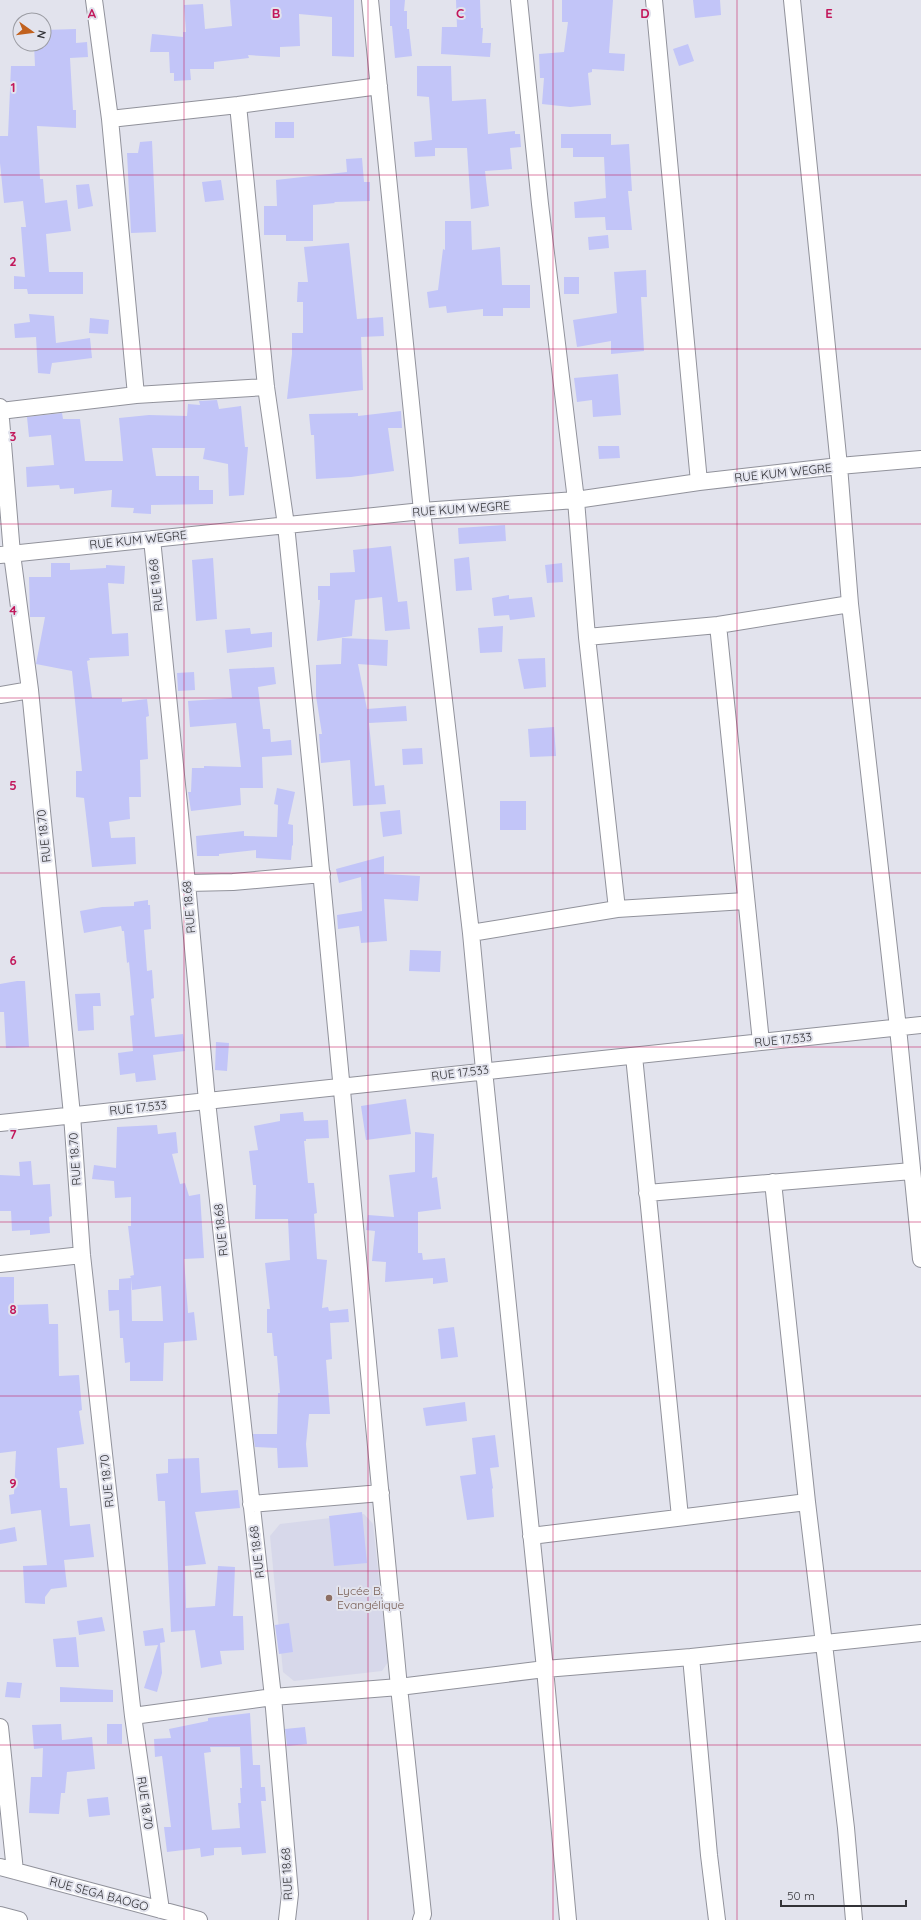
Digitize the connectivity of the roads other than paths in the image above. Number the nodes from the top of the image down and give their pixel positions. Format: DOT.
graph roads {
  1 [pos="94,0"];
  2 [pos="370,0"];
  3 [pos="520,0"];
  4 [pos="654,0"];
  5 [pos="792,0"];
  6 [pos="379,86"];
  7 [pos="238,105"];
  8 [pos="110,119"];
  9 [pos="266,387"];
  10 [pos="136,395"];
  11 [pos="0,407"];
  12 [pos="0,411"];
  13 [pos="921,459"];
  14 [pos="839,466"];
  15 [pos="699,482"];
  16 [pos="576,500"];
  17 [pos="422,511"];
  18 [pos="286,525"];
  19 [pos="152,539"];
  20 [pos="6,555"];
  21 [pos="850,604"];
  22 [pos="718,625"];
  23 [pos="587,637"];
  24 [pos="30,690"];
  25 [pos="0,695"];
  26 [pos="322,874"];
  27 [pos="187,883"];
  28 [pos="745,901"];
  29 [pos="617,909"];
  30 [pos="471,932"];
  31 [pos="921,1025"];
  32 [pos="898,1028"];
  33 [pos="761,1042"];
  34 [pos="634,1056"];
  35 [pos="484,1070"];
  36 [pos="342,1087"];
  37 [pos="206,1101"];
  38 [pos="72,1115"];
  39 [pos="0,1122"];
  40 [pos="912,1172"];
  41 [pos="773,1182"];
  42 [pos="647,1193"];
  43 [pos="82,1255"];
  44 [pos="921,1259"];
  45 [pos="0,1264"];
  46 [pos="381,1493"];
  47 [pos="807,1502"];
  48 [pos="251,1504"];
  49 [pos="680,1517"];
  50 [pos="531,1536"];
  51 [pos="921,1633"];
  52 [pos="825,1642"];
  53 [pos="691,1657"];
  54 [pos="546,1669"];
  55 [pos="399,1687"];
  56 [pos="273,1697"];
  57 [pos="133,1716"];
  58 [pos="0,1727"];
  59 [pos="7,1869"];
  60 [pos="161,1910"];
  61 [pos="0,1915"];
  62 [pos="19,1920"];
  63 [pos="199,1920"];
  64 [pos="287,1920"];
  65 [pos="422,1920"];
  66 [pos="568,1920"];
  67 [pos="717,1920"];
  68 [pos="854,1920"];
  1 -- 8 [label="street"];
  2 -- 6 [label="street"];
  3 -- 16 [label="street"];
  4 -- 15 [label="street"];
  5 -- 14 [label="street"];
  6 -- 7 [label="street"];
  6 -- 17 [label="street"];
  7 -- 8 [label="street"];
  7 -- 9 [label="street"];
  8 -- 10 [label="street"];
  9 -- 10 [label="street"];
  9 -- 18 [label="street"];
  10 -- 12 [label="street"];
  11 -- 12 [label="street, RUE 18.70"];
  12 -- 20 [label="street, RUE 18.70"];
  13 -- 14 [label="street, RUE KUM WEGRE"];
  14 -- 15 [label="street, RUE KUM WEGRE"];
  14 -- 21 [label="street"];
  15 -- 16 [label="street, RUE KUM WEGRE"];
  16 -- 17 [label="street, RUE KUM WEGRE"];
  16 -- 23 [label="street"];
  17 -- 18 [label="street, RUE KUM WEGRE"];
  17 -- 30 [label="street"];
  18 -- 19 [label="street, RUE KUM WEGRE"];
  18 -- 26 [label="street"];
  19 -- 20 [label="street, RUE KUM WEGRE"];
  19 -- 27 [label="street, RUE 18.68"];
  20 -- 24 [label="street, RUE 18.70"];
  21 -- 22 [label="street"];
  21 -- 32 [label="street"];
  22 -- 23 [label="street"];
  22 -- 28 [label="street"];
  23 -- 29 [label="street"];
  24 -- 25 [label="street"];
  24 -- 38 [label="street, RUE 18.70"];
  26 -- 27 [label="street"];
  26 -- 36 [label="street"];
  27 -- 37 [label="street, RUE 18.68"];
  28 -- 29 [label="street"];
  28 -- 33 [label="street"];
  29 -- 30 [label="street"];
  30 -- 35 [label="street"];
  31 -- 32 [label="street, RUE 17.533"];
  32 -- 33 [label="street, RUE 17.533"];
  32 -- 40 [label="street"];
  33 -- 34 [label="street, RUE 17.533"];
  34 -- 35 [label="street, RUE 17.533"];
  34 -- 42 [label="street"];
  35 -- 36 [label="street, RUE 17.533"];
  35 -- 50 [label="street"];
  36 -- 37 [label="street, RUE 17.533"];
  36 -- 46 [label="street"];
  37 -- 38 [label="street, RUE 17.533"];
  37 -- 48 [label="street, RUE 18.68"];
  38 -- 39 [label="street, RUE 17.533"];
  38 -- 43 [label="street, RUE 18.70"];
  40 -- 41 [label="street"];
  40 -- 44 [label="street"];
  41 -- 42 [label="street"];
  41 -- 47 [label="street"];
  42 -- 49 [label="street"];
  43 -- 45 [label="street"];
  43 -- 57 [label="street, RUE 18.70"];
  46 -- 48 [label="street"];
  46 -- 55 [label="street"];
  47 -- 49 [label="street"];
  47 -- 52 [label="street"];
  48 -- 56 [label="street, RUE 18.68"];
  49 -- 50 [label="street"];
  50 -- 54 [label="street"];
  51 -- 52 [label="street"];
  52 -- 53 [label="street"];
  52 -- 68 [label="street"];
  53 -- 54 [label="street"];
  53 -- 67 [label="street"];
  54 -- 55 [label="street"];
  54 -- 66 [label="street"];
  55 -- 56 [label="street"];
  55 -- 65 [label="street"];
  56 -- 57 [label="street"];
  56 -- 64 [label="street, RUE 18.68"];
  57 -- 60 [label="street, RUE 18.70"];
  58 -- 59 [label="street"];
  59 -- 60 [label="street, RUE SEGA BAOGO"];
  60 -- 63 [label="street, RUE SEGA BAOGO"];
  61 -- 62 [label="street"];
}
